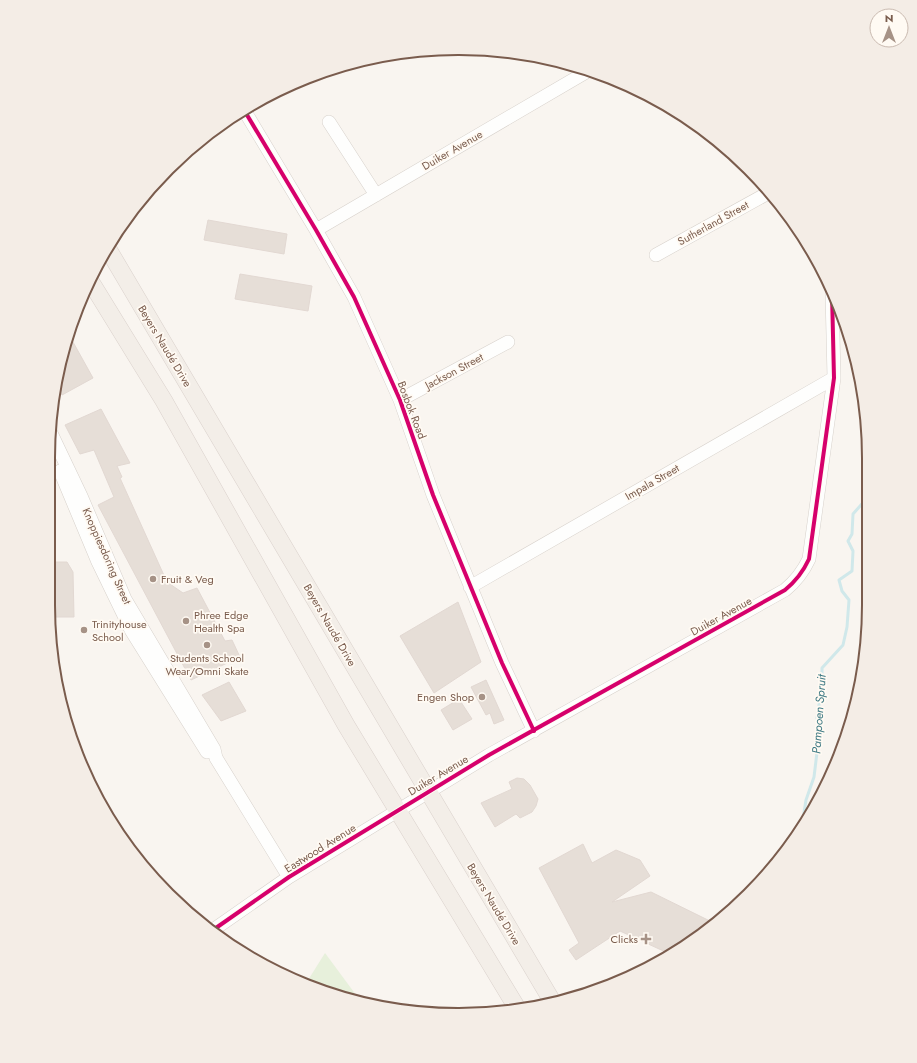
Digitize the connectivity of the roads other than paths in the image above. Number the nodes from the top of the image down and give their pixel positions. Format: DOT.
graph roads {
  1 [pos="582,74"];
  2 [pos="247,115"];
  3 [pos="330,122"];
  4 [pos="376,195"];
  5 [pos="764,195"];
  6 [pos="316,230"];
  7 [pos="111,254"];
  8 [pos="656,255"];
  9 [pos="94,287"];
  10 [pos="832,307"];
  11 [pos="508,342"];
  12 [pos="834,378"];
  13 [pos="400,400"];
  14 [pos="56,443"];
  15 [pos="55,459"];
  16 [pos="470,587"];
  17 [pos="534,731"];
  18 [pos="216,758"];
  19 [pos="428,792"];
  20 [pos="398,810"];
  21 [pos="289,877"];
  22 [pos="217,928"];
  23 [pos="550,997"];
  24 [pos="515,1004"];
  1 -- 4 [label="street, Duiker Avenue"];
  2 -- 6 [label="street, Bosbok Road"];
  3 -- 4 [label="street"];
  4 -- 6 [label="street, Duiker Avenue"];
  5 -- 8 [label="street, Sutherland Street"];
  6 -- 13 [label="street, Bosbok Road"];
  7 -- 19 [label="main road, Beyers Naudé Drive"];
  9 -- 20 [label="main road"];
  10 -- 12 [label="street, Duiker Avenue"];
  11 -- 13 [label="street, Jackson Street"];
  12 -- 16 [label="street, Impala Street"];
  12 -- 17 [label="street, Duiker Avenue"];
  13 -- 16 [label="street, Bosbok Road"];
  14 -- 18 [label="street, Knoppiesdoring Street"];
  15 -- 18 [label="street, Knoppiesdoring Street"];
  16 -- 17 [label="street, Bosbok Road"];
  17 -- 19 [label="street, Duiker Avenue"];
  18 -- 21 [label="street, Knoppiesdoring Street"];
  19 -- 20 [label="street, Duiker Avenue"];
  19 -- 23 [label="main road, Beyers Naudé Drive"];
  20 -- 21 [label="street, Eastwood Avenue"];
  20 -- 24 [label="main road"];
  21 -- 22 [label="street, Eastwood Avenue"];
}
